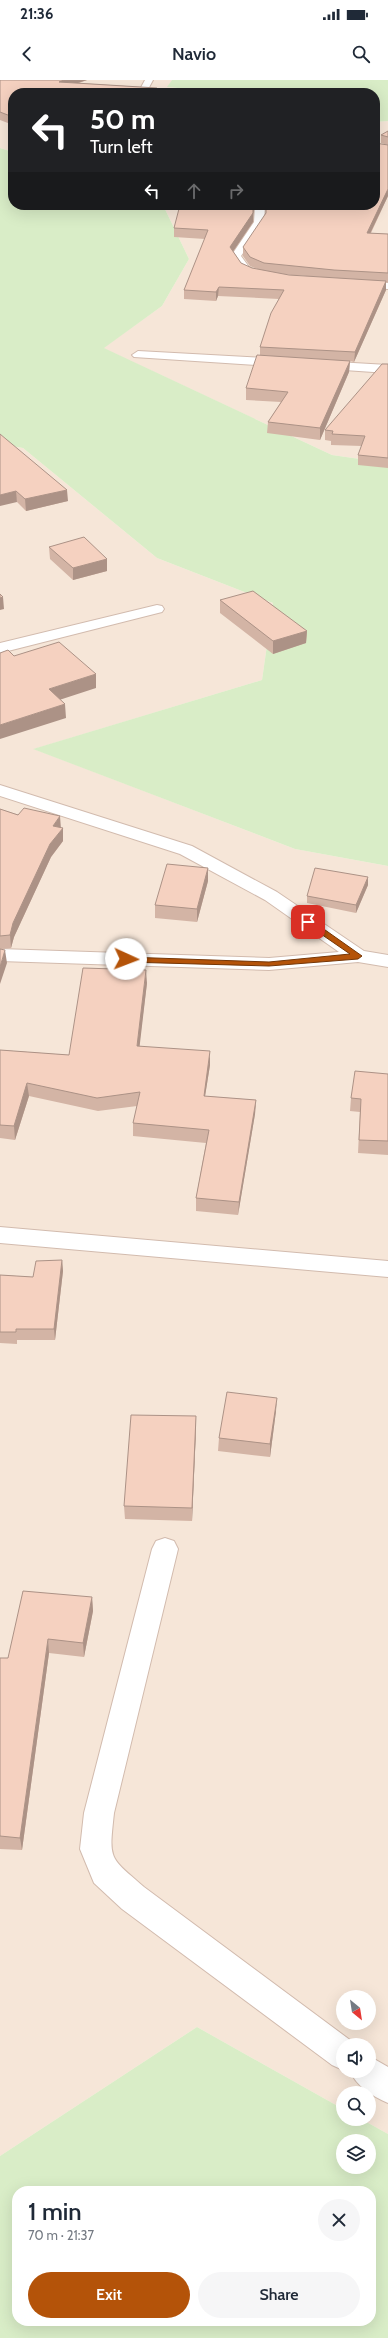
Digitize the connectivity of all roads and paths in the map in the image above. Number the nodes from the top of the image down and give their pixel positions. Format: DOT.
graph roads {
  1 [pos="260,210"];
  2 [pos="273,278"];
  3 [pos="341,284"];
  4 [pos="388,286"];
  5 [pos="138,355"];
  6 [pos="388,369"];
  7 [pos="157,609"];
  8 [pos="0,648"];
  9 [pos="0,790"];
  10 [pos="0,955"];
  11 [pos="358,956"];
  12 [pos="388,961"];
  13 [pos="0,1235"];
  14 [pos="388,1269"];
  15 [pos="165,1549"];
  16 [pos="336,2049"];
  17 [pos="375,2078"];
  18 [pos="388,2088"];
  1 -- 2 [label="street"];
  3 -- 4 [label="street"];
  5 -- 6 [label="street"];
  7 -- 8 [label="street"];
  9 -- 11 [label="street"];
  10 -- 11 [label="street"];
  11 -- 12 [label="street"];
  13 -- 14 [label="street"];
  15 -- 16 [label="street"];
  17 -- 18 [label="street"];
}
